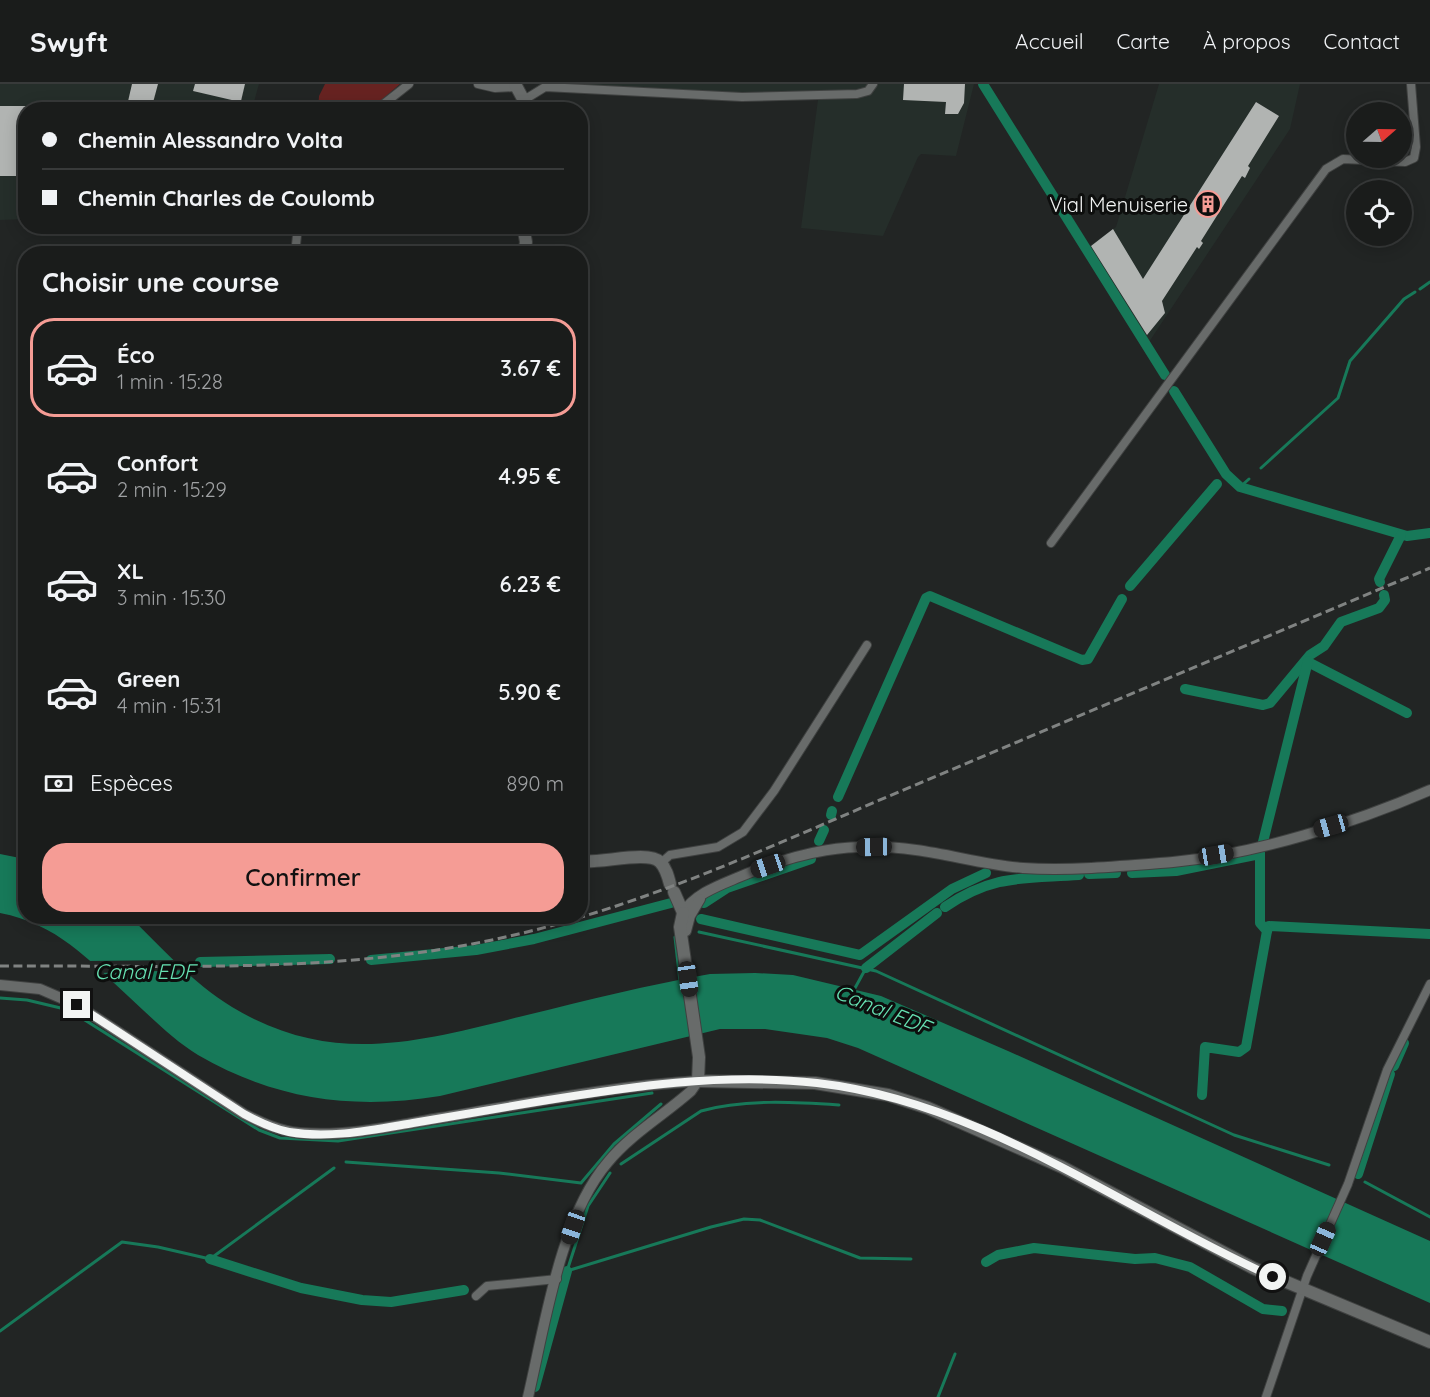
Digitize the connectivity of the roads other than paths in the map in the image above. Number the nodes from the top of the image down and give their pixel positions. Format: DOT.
graph roads {
  1 [pos="409,84"];
  2 [pos="477,84"];
  3 [pos="873,84"];
  4 [pos="1411,84"];
  5 [pos="516,85"];
  6 [pos="386,102"];
  7 [pos="525,102"];
  8 [pos="530,102"];
  9 [pos="1051,543"];
  10 [pos="867,645"];
  11 [pos="1430,790"];
  12 [pos="588,862"];
  13 [pos="661,863"];
  14 [pos="688,912"];
  15 [pos="683,945"];
  16 [pos="1430,984"];
  17 [pos="0,985"];
  18 [pos="698,1081"];
  19 [pos="656,1085"];
  20 [pos="674,1105"];
  21 [pos="557,1279"];
  22 [pos="1302,1290"];
  23 [pos="476,1296"];
  24 [pos="1430,1342"];
  25 [pos="528,1397"];
  26 [pos="1266,1397"];
  1 -- 6 [label="street"];
  2 -- 5 [label="street"];
  3 -- 8 [label="street"];
  4 -- 9 [label="street"];
  5 -- 7 [label="main road"];
  10 -- 13 [label="street"];
  11 -- 14 [label="street"];
  12 -- 13 [label="main road"];
  13 -- 14 [label="main road"];
  14 -- 15 [label="main road"];
  14 -- 15 [label="main road"];
  15 -- 18 [label="main road"];
  16 -- 22 [label="street"];
  17 -- 19 [label="street"];
  18 -- 19 [label="street"];
  18 -- 20 [label="street"];
  18 -- 22 [label="main road"];
  19 -- 20 [label="street"];
  20 -- 21 [label="street"];
  21 -- 23 [label="street"];
  21 -- 25 [label="street"];
  22 -- 24 [label="main road"];
  22 -- 26 [label="street"];
}
